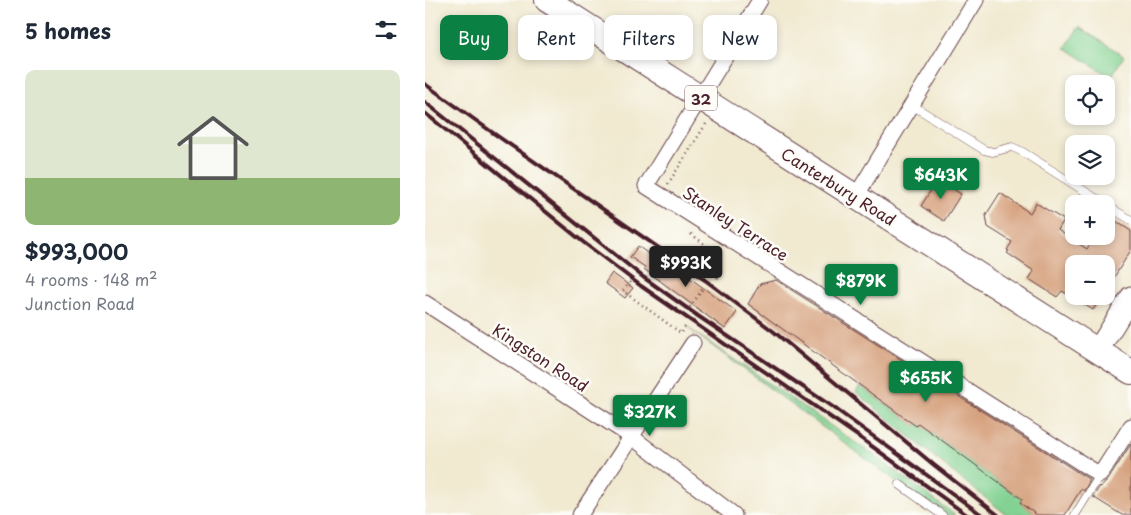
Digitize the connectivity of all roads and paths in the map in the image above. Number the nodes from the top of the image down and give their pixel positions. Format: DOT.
graph roads {
  1 [pos="547,0"];
  2 [pos="760,0"];
  3 [pos="976,0"];
  4 [pos="700,97"];
  5 [pos="912,105"];
  6 [pos="706,124"];
  7 [pos="1092,195"];
  8 [pos="661,196"];
  9 [pos="855,196"];
  10 [pos="1115,210"];
  11 [pos="1131,220"];
  12 [pos="690,233"];
  13 [pos="717,280"];
  14 [pos="630,282"];
  15 [pos="704,287"];
  16 [pos="1131,297"];
  17 [pos="425,303"];
  18 [pos="690,307"];
  19 [pos="687,325"];
  20 [pos="693,342"];
  21 [pos="1098,350"];
  22 [pos="1131,372"];
  23 [pos="1131,426"];
  24 [pos="632,437"];
  25 [pos="1100,475"];
  26 [pos="899,484"];
  27 [pos="580,515"];
  28 [pos="734,515"];
  29 [pos="942,515"];
  30 [pos="1075,515"];
  1 -- 4 [label="main road, Canterbury Road / 32"];
  2 -- 4 [label="street"];
  3 -- 5 [label="street"];
  4 -- 8 [label="street, Stanley Terrace"];
  4 -- 9 [label="main road, Canterbury Road / 32"];
  5 -- 7 [label="lane"];
  5 -- 9 [label="street"];
  6 -- 8 [label="path"];
  8 -- 25 [label="street, Stanley Terrace"];
  9 -- 21 [label="main road, Canterbury Road / 32"];
  10 -- 11 [label="lane"];
  12 -- 13 [label="path"];
  14 -- 19 [label="path"];
  15 -- 18 [label="path"];
  16 -- 21 [label="main road"];
  17 -- 24 [label="street, Kingston Road"];
  20 -- 24 [label="street"];
  21 -- 22 [label="main road, Canterbury Road / 32"];
  23 -- 25 [label="street"];
  24 -- 27 [label="street"];
  24 -- 28 [label="street, Kingston Road"];
  25 -- 30 [label="lane"];
  26 -- 29 [label="lane"];
}
